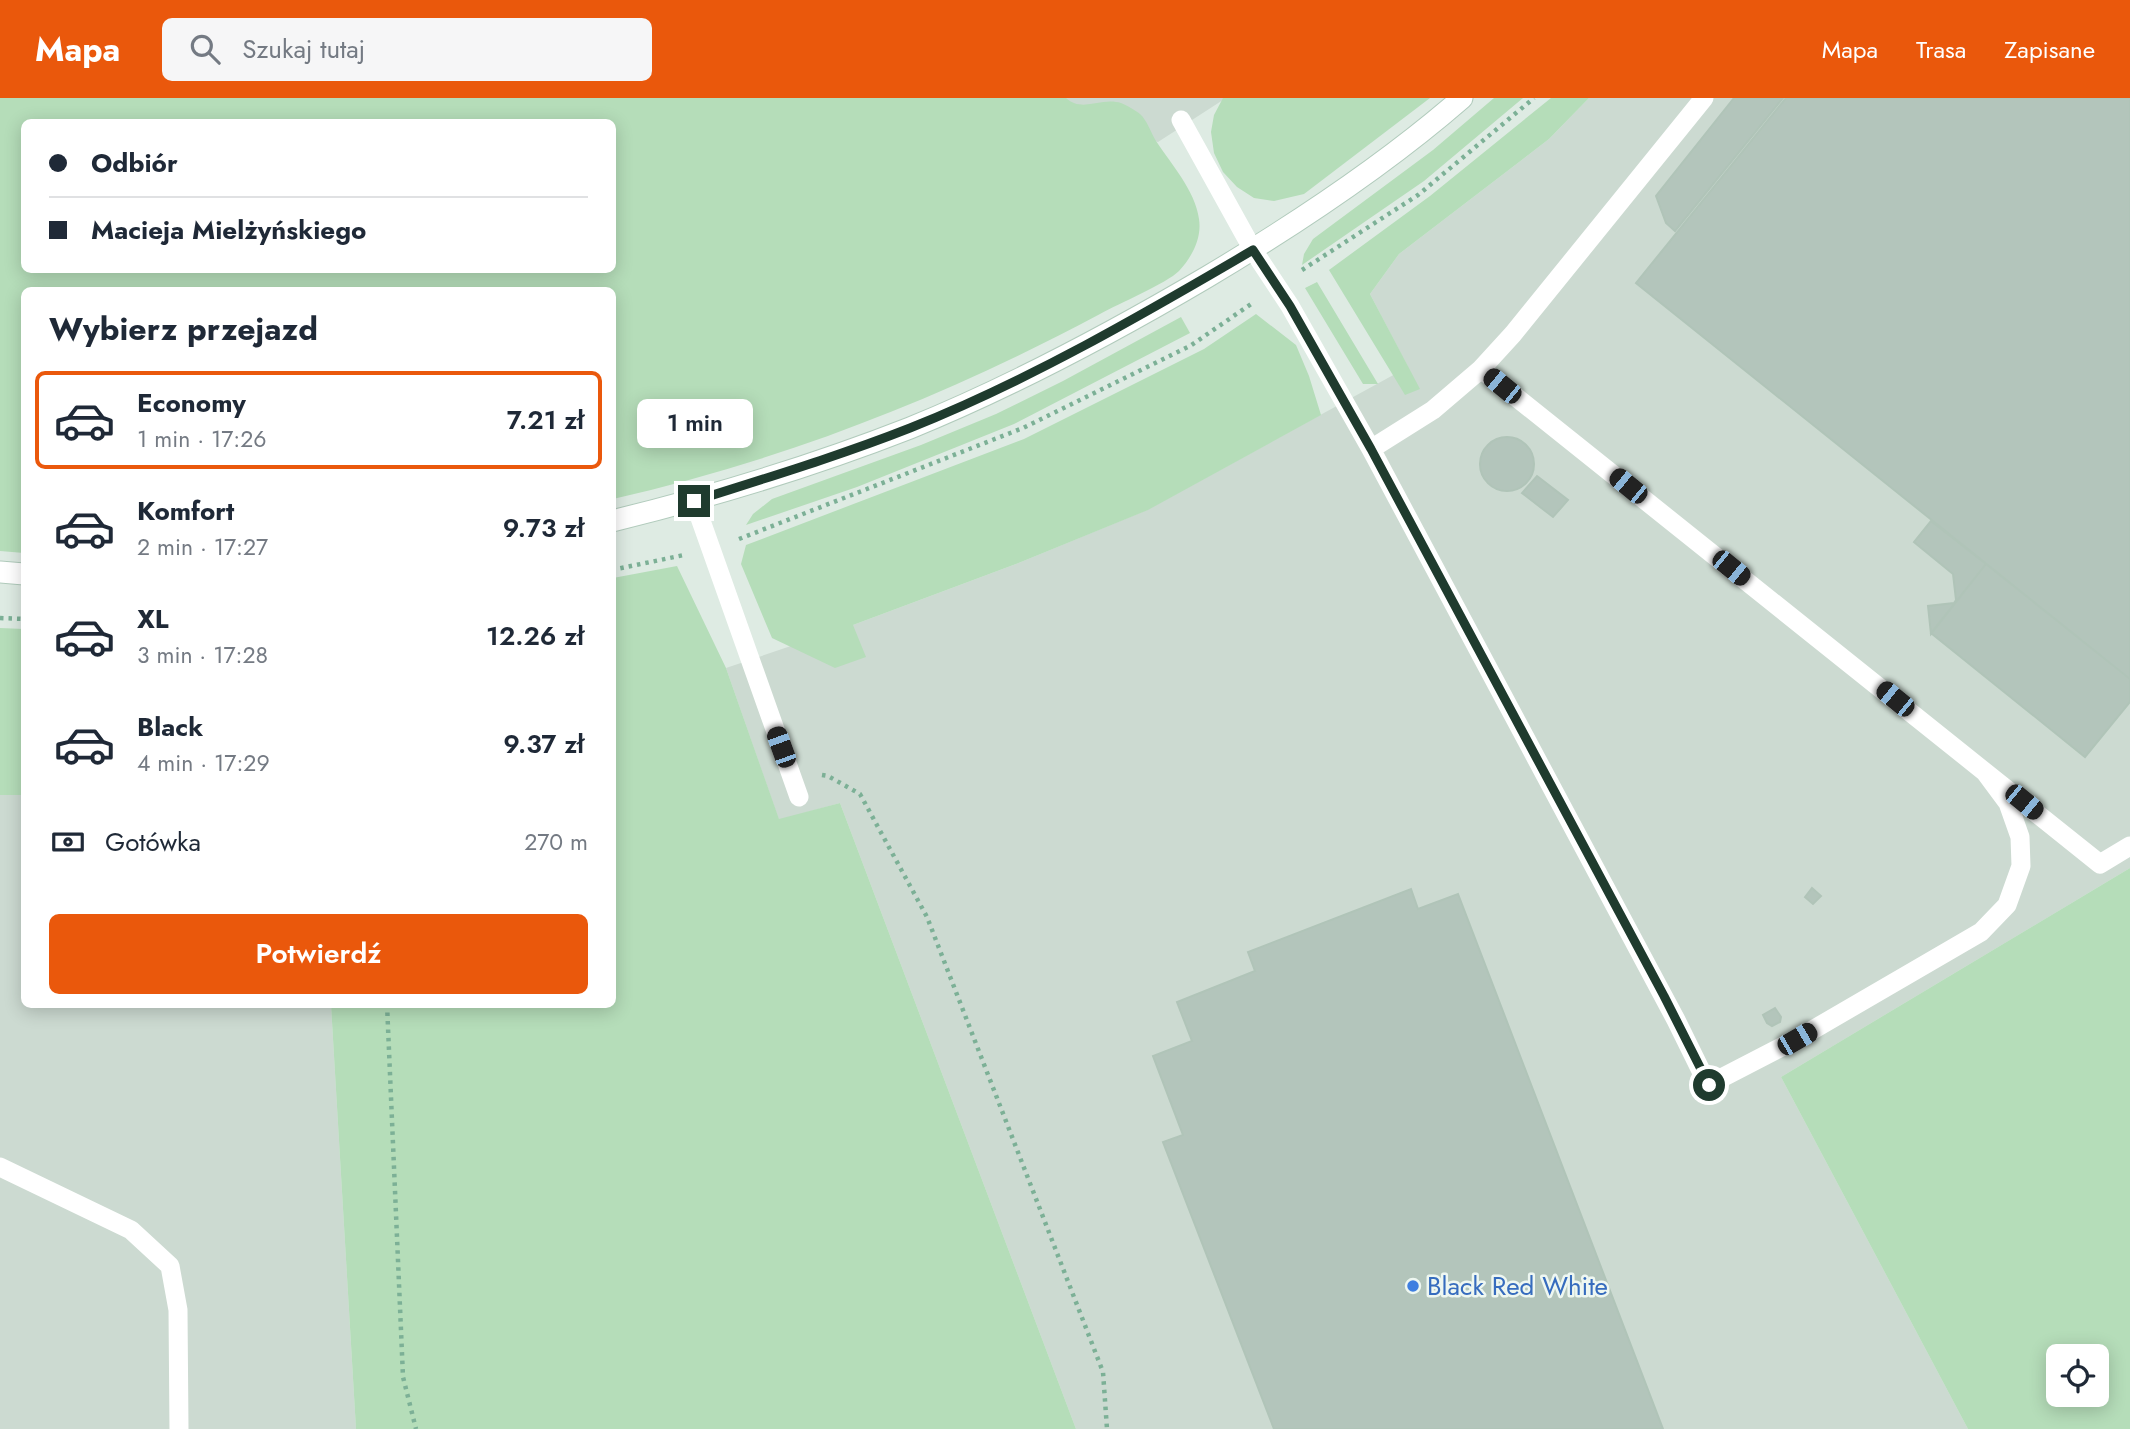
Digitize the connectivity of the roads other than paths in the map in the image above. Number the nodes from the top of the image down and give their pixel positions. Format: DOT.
graph roads {
  1 [pos="1462,98"];
  2 [pos="1704,98"];
  3 [pos="1181,120"];
  4 [pos="1253,250"];
  5 [pos="1481,369"];
  6 [pos="1371,449"];
  7 [pos="694,501"];
  8 [pos="616,520"];
  9 [pos="0,572"];
  10 [pos="21,574"];
  11 [pos="1985,772"];
  12 [pos="799,797"];
  13 [pos="2130,846"];
  14 [pos="0,1167"];
  15 [pos="180,1429"];
  1 -- 4 [label="street"];
  2 -- 5 [label="lane"];
  3 -- 4 [label="lane"];
  4 -- 6 [label="lane"];
  4 -- 7 [label="street"];
  5 -- 6 [label="lane"];
  5 -- 11 [label="lane"];
  6 -- 11 [label="lane"];
  7 -- 8 [label="street"];
  7 -- 12 [label="lane"];
  9 -- 10 [label="street"];
  11 -- 13 [label="lane"];
  14 -- 15 [label="lane"];
}
